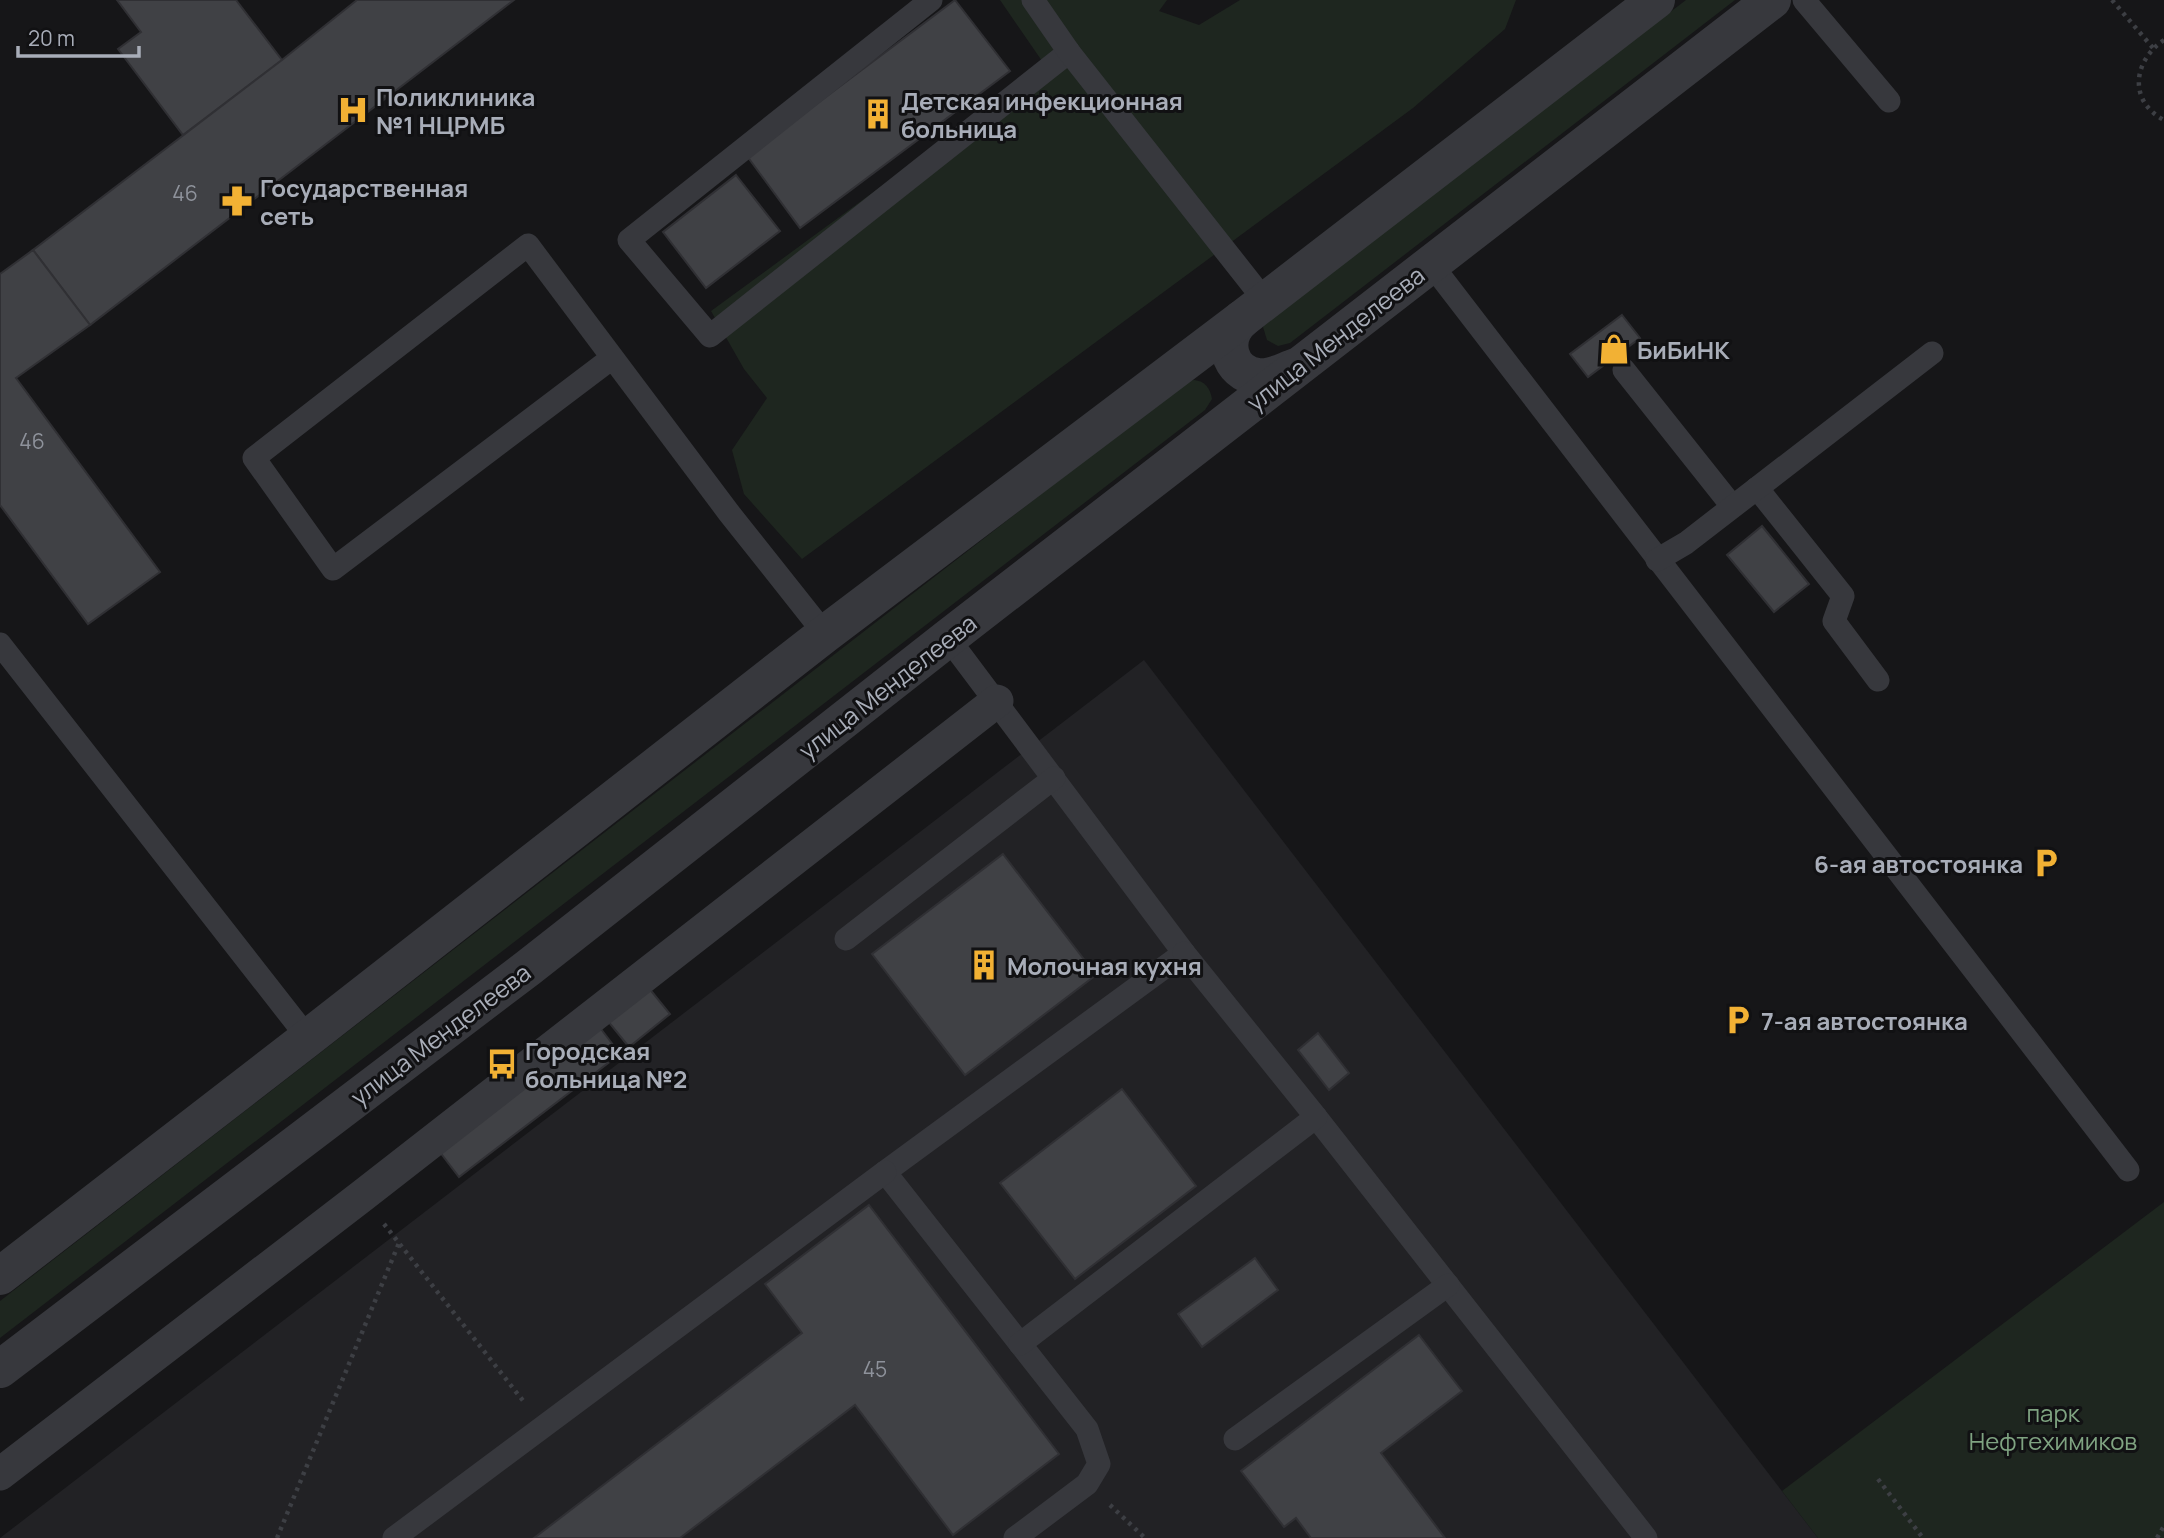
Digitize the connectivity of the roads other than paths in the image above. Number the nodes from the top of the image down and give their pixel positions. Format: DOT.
graph roads {
  1 [pos="931,0"];
  2 [pos="1033,0"];
  3 [pos="1656,0"];
  4 [pos="1772,0"];
  5 [pos="1804,0"];
  6 [pos="1069,52"];
  7 [pos="1889,101"];
  8 [pos="1431,264"];
  9 [pos="1253,310"];
  10 [pos="1932,354"];
  11 [pos="612,358"];
  12 [pos="1299,366"];
  13 [pos="1624,370"];
  14 [pos="1758,488"];
  15 [pos="1732,506"];
  16 [pos="1657,559"];
  17 [pos="825,634"];
  18 [pos="948,638"];
  19 [pos="0,644"];
  20 [pos="1878,680"];
  21 [pos="997,701"];
  22 [pos="1054,778"];
  23 [pos="846,939"];
  24 [pos="1184,953"];
  25 [pos="308,1038"];
  26 [pos="1316,1116"];
  27 [pos="2127,1170"];
  28 [pos="885,1172"];
  29 [pos="0,1276"];
  30 [pos="1448,1285"];
  31 [pos="1020,1344"];
  32 [pos="0,1369"];
  33 [pos="1235,1439"];
  34 [pos="0,1474"];
  35 [pos="394,1538"];
  36 [pos="1015,1538"];
  37 [pos="1646,1538"];
  1 -- 6 [label="lane"];
  2 -- 6 [label="lane"];
  3 -- 9 [label="street"];
  4 -- 8 [label="street, улица Менделеева"];
  5 -- 7 [label="lane"];
  6 -- 9 [label="lane"];
  8 -- 12 [label="street, улица Менделеева"];
  8 -- 16 [label="lane"];
  9 -- 12 [label="street"];
  9 -- 17 [label="street"];
  10 -- 14 [label="lane"];
  11 -- 11 [label="lane"];
  11 -- 17 [label="lane"];
  12 -- 18 [label="street, улица Менделеева"];
  13 -- 15 [label="lane"];
  14 -- 15 [label="lane"];
  14 -- 20 [label="lane"];
  15 -- 16 [label="lane"];
  16 -- 27 [label="lane"];
  17 -- 25 [label="street"];
  18 -- 21 [label="lane"];
  18 -- 32 [label="street, улица Менделеева"];
  19 -- 25 [label="lane"];
  21 -- 22 [label="lane"];
  21 -- 34 [label="street"];
  22 -- 23 [label="lane"];
  22 -- 24 [label="lane"];
  24 -- 26 [label="lane"];
  24 -- 28 [label="lane"];
  25 -- 29 [label="street"];
  26 -- 30 [label="lane"];
  26 -- 31 [label="lane"];
  28 -- 31 [label="lane"];
  28 -- 35 [label="lane"];
  30 -- 33 [label="lane"];
  30 -- 37 [label="lane"];
  31 -- 36 [label="lane"];
}
